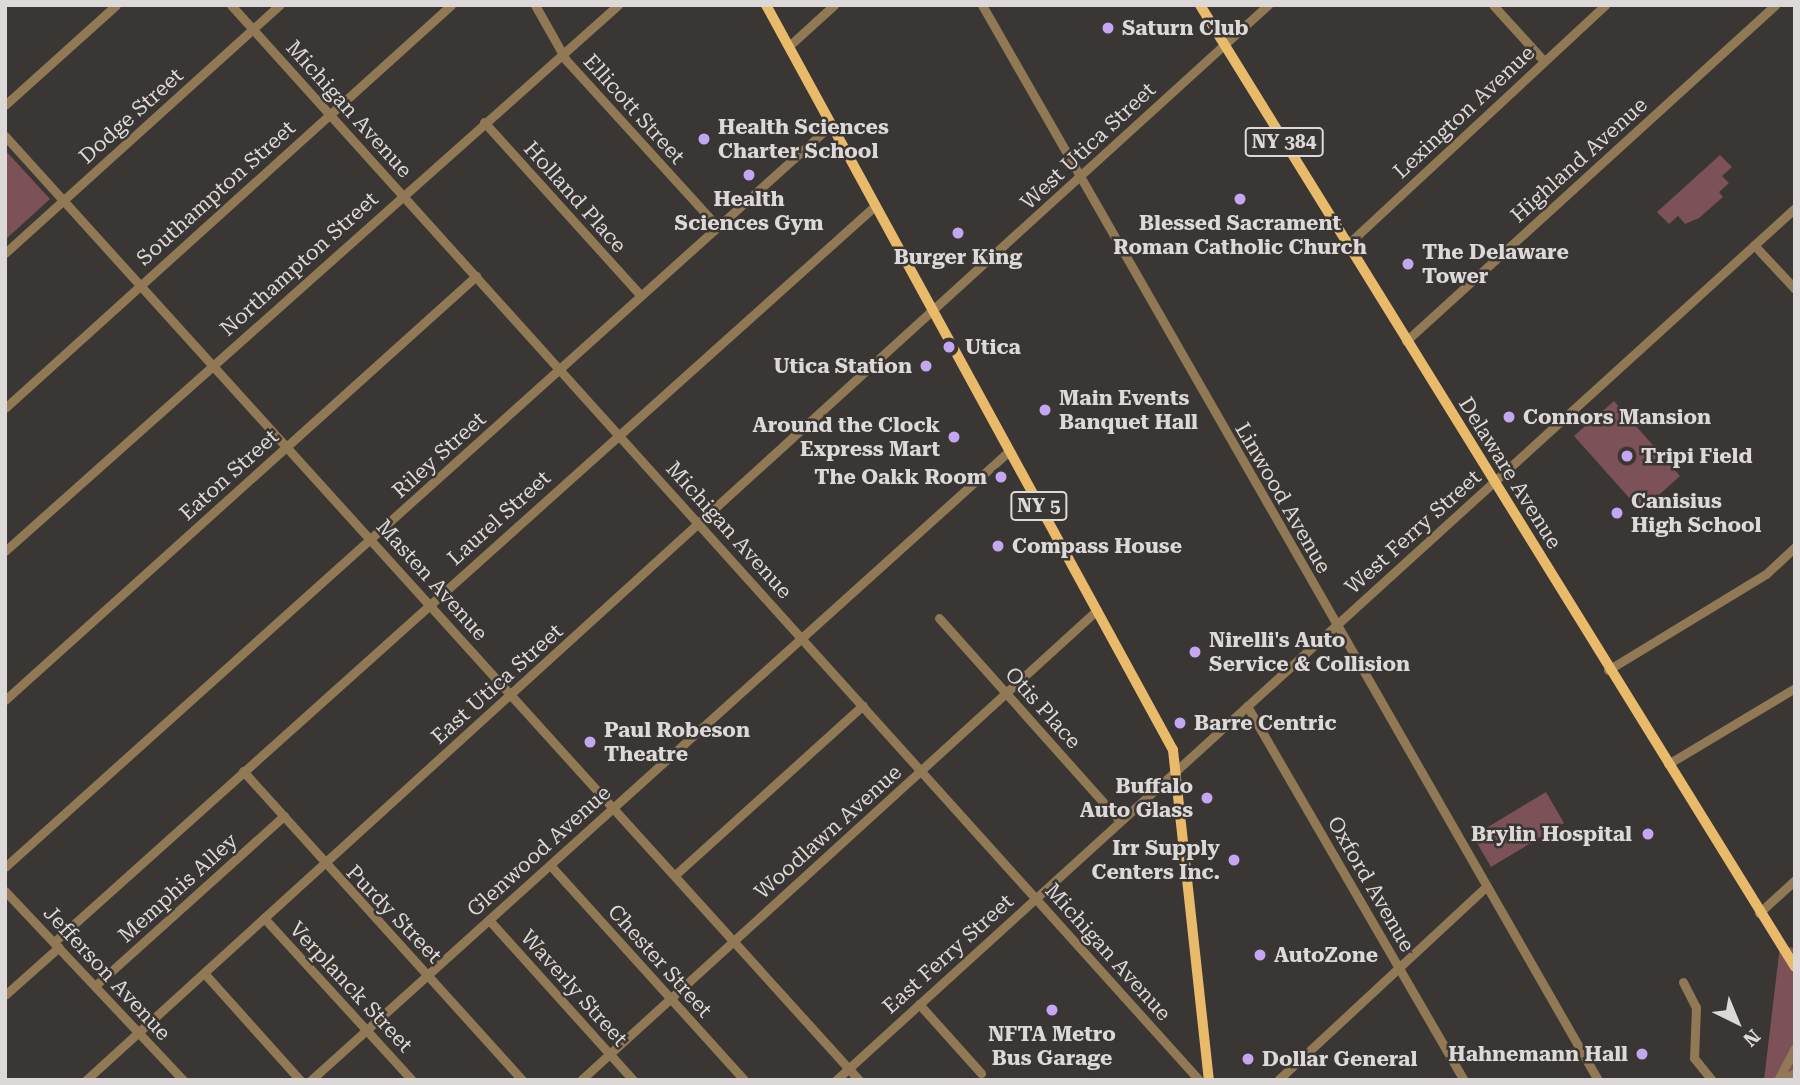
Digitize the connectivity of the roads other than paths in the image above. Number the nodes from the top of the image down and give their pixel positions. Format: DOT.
graph roads {
  1 [pos="116,5"];
  2 [pos="231,5"];
  3 [pos="279,5"];
  4 [pos="451,5"];
  5 [pos="535,5"];
  6 [pos="618,5"];
  7 [pos="766,5"];
  8 [pos="834,5"];
  9 [pos="982,5"];
  10 [pos="1200,5"];
  11 [pos="1268,5"];
  12 [pos="1493,5"];
  13 [pos="1605,5"];
  14 [pos="1775,5"];
  15 [pos="253,29"];
  16 [pos="1224,45"];
  17 [pos="789,46"];
  18 [pos="562,53"];
  19 [pos="1544,61"];
  20 [pos="5,105"];
  21 [pos="330,114"];
  22 [pos="484,122"];
  23 [pos="831,125"];
  24 [pos="5,136"];
  25 [pos="1079,178"];
  26 [pos="402,194"];
  27 [pos="64,200"];
  28 [pos="876,206"];
  29 [pos="1795,208"];
  30 [pos="718,227"];
  31 [pos="1348,244"];
  32 [pos="1754,245"];
  33 [pos="5,253"];
  34 [pos="476,276"];
  35 [pos="141,285"];
  36 [pos="1795,289"];
  37 [pos="641,296"];
  38 [pos="933,314"];
  39 [pos="1406,341"];
  40 [pos="213,364"];
  41 [pos="560,369"];
  42 [pos="5,408"];
  43 [pos="619,434"];
  44 [pos="287,446"];
  45 [pos="1009,451"];
  46 [pos="1492,483"];
  47 [pos="701,524"];
  48 [pos="372,539"];
  49 [pos="1795,548"];
  50 [pos="5,551"];
  51 [pos="429,604"];
  52 [pos="1097,610"];
  53 [pos="939,618"];
  54 [pos="1336,626"];
  55 [pos="803,637"];
  56 [pos="1608,670"];
  57 [pos="1795,688"];
  58 [pos="1007,693"];
  59 [pos="511,695"];
  60 [pos="5,700"];
  61 [pos="863,705"];
  62 [pos="1247,706"];
  63 [pos="1668,764"];
  64 [pos="1178,769"];
  65 [pos="922,770"];
  66 [pos="243,771"];
  67 [pos="614,808"];
  68 [pos="284,816"];
  69 [pos="1120,821"];
  70 [pos="325,863"];
  71 [pos="550,865"];
  72 [pos="5,867"];
  73 [pos="674,875"];
  74 [pos="1795,880"];
  75 [pos="1487,886"];
  76 [pos="5,891"];
  77 [pos="1036,898"];
  78 [pos="1759,913"];
  79 [pos="264,918"];
  80 [pos="489,920"];
  81 [pos="734,941"];
  82 [pos="56,944"];
  83 [pos="1791,963"];
  84 [pos="1399,968"];
  85 [pos="204,973"];
  86 [pos="1795,975"];
  87 [pos="427,976"];
  88 [pos="1683,982"];
  89 [pos="96,985"];
  90 [pos="5,995"];
  91 [pos="671,999"];
  92 [pos="919,1004"];
  93 [pos="366,1030"];
  94 [pos="139,1032"];
  95 [pos="1795,1048"];
  96 [pos="610,1054"];
  97 [pos="849,1068"];
  98 [pos="981,1073"];
  99 [pos="1795,1073"];
  100 [pos="86,1080"];
  101 [pos="183,1080"];
  102 [pos="300,1080"];
  103 [pos="312,1080"];
  104 [pos="412,1080"];
  105 [pos="523,1080"];
  106 [pos="582,1080"];
  107 [pos="633,1080"];
  108 [pos="744,1080"];
  109 [pos="836,1080"];
  110 [pos="859,1080"];
  111 [pos="1199,1080"];
  112 [pos="1209,1080"];
  113 [pos="1278,1080"];
  114 [pos="1464,1080"];
  115 [pos="1598,1080"];
  116 [pos="1712,1080"];
  117 [pos="1780,1080"];
  1 -- 20 [label="street"];
  2 -- 15 [label="street, Michigan Avenue"];
  3 -- 15 [label="street, Dodge Street"];
  4 -- 21 [label="street, Southampton Street"];
  5 -- 18 [label="street, Ellicott Street"];
  6 -- 18 [label="street, Northampton Street"];
  7 -- 17 [label="main road, NY 5"];
  8 -- 17 [label="street"];
  9 -- 25 [label="street, Linwood Avenue"];
  10 -- 16 [label="main road, Delaware Avenue / NY 384"];
  11 -- 16 [label="street, West Utica Street"];
  12 -- 19 [label="street"];
  13 -- 19 [label="street, Lexington Avenue"];
  14 -- 39 [label="street, Highland Avenue"];
  15 -- 21 [label="street, Michigan Avenue"];
  15 -- 27 [label="street, Dodge Street"];
  16 -- 25 [label="street, West Utica Street"];
  16 -- 31 [label="main road, Delaware Avenue / NY 384"];
  17 -- 23 [label="main road, NY 5"];
  18 -- 22 [label="street, Northampton Street"];
  18 -- 30 [label="street, Ellicott Street"];
  19 -- 31 [label="street, Lexington Avenue"];
  21 -- 26 [label="street, Michigan Avenue"];
  21 -- 35 [label="street, Southampton Street"];
  22 -- 26 [label="street, Northampton Street"];
  22 -- 37 [label="street, Holland Place"];
  23 -- 28 [label="main road, NY 5"];
  23 -- 30 [label="street, Riley Street"];
  24 -- 27 [label="street, Masten Avenue"];
  25 -- 38 [label="street, West Utica Street"];
  25 -- 54 [label="street, Linwood Avenue"];
  26 -- 34 [label="street, Michigan Avenue"];
  26 -- 40 [label="street, Northampton Street"];
  27 -- 33 [label="street, Dodge Street"];
  27 -- 35 [label="street, Masten Avenue"];
  28 -- 38 [label="main road, NY 5"];
  28 -- 43 [label="street, Laurel Street"];
  29 -- 32 [label="street, West Ferry Street"];
  30 -- 37 [label="street, Riley Street"];
  31 -- 39 [label="main road, Delaware Avenue / NY 384"];
  32 -- 36 [label="street"];
  32 -- 46 [label="street, West Ferry Street"];
  34 -- 41 [label="street, Michigan Avenue"];
  34 -- 44 [label="street, Eaton Street"];
  35 -- 40 [label="street, Masten Avenue"];
  35 -- 42 [label="street, Southampton Street"];
  37 -- 41 [label="street, Riley Street"];
  38 -- 45 [label="main road, NY 5"];
  38 -- 47 [label="street, East Utica Street"];
  39 -- 46 [label="main road, Delaware Avenue / NY 384"];
  40 -- 44 [label="street, Masten Avenue"];
  40 -- 50 [label="street, Northampton Street"];
  41 -- 43 [label="street, Michigan Avenue"];
  41 -- 48 [label="street, Riley Street"];
  43 -- 47 [label="street, Michigan Avenue"];
  43 -- 51 [label="street, Laurel Street"];
  44 -- 48 [label="street, Masten Avenue"];
  44 -- 60 [label="street, Eaton Street"];
  45 -- 52 [label="main road, NY 5"];
  45 -- 55 [label="street, Glenwood Avenue"];
  46 -- 54 [label="street, West Ferry Street"];
  46 -- 56 [label="main road, Delaware Avenue / NY 384"];
  47 -- 55 [label="street, Michigan Avenue"];
  47 -- 59 [label="street, East Utica Street"];
  48 -- 51 [label="street, Masten Avenue"];
  48 -- 72 [label="street, Riley Street"];
  49 -- 56 [label="street"];
  51 -- 59 [label="street, Masten Avenue"];
  51 -- 66 [label="street, Laurel Street"];
  52 -- 58 [label="street, Woodlawn Avenue"];
  52 -- 64 [label="main road, NY 5"];
  53 -- 58 [label="street, Otis Place"];
  54 -- 62 [label="street, West Ferry Street"];
  54 -- 75 [label="street, Linwood Avenue"];
  55 -- 61 [label="street, Michigan Avenue"];
  55 -- 67 [label="street, Glenwood Avenue"];
  56 -- 63 [label="main road, Delaware Avenue / NY 384"];
  57 -- 63 [label="street"];
  58 -- 65 [label="street, Woodlawn Avenue"];
  58 -- 69 [label="street, Otis Place"];
  59 -- 67 [label="street, Masten Avenue"];
  59 -- 70 [label="street, East Utica Street"];
  61 -- 65 [label="street, Michigan Avenue"];
  61 -- 73 [label="street"];
  62 -- 64 [label="street, West Ferry Street"];
  62 -- 84 [label="street, Oxford Avenue"];
  63 -- 78 [label="main road, Delaware Avenue / NY 384"];
  64 -- 69 [label="street, East Ferry Street"];
  64 -- 112 [label="main road, NY 5"];
  65 -- 77 [label="street, Michigan Avenue"];
  65 -- 81 [label="street, Woodlawn Avenue"];
  66 -- 68 [label="street, Purdy Street"];
  66 -- 82 [label="street, Laurel Street"];
  67 -- 71 [label="street, Glenwood Avenue"];
  67 -- 73 [label="street, Masten Avenue"];
  68 -- 70 [label="street, Purdy Street"];
  68 -- 89 [label="street, Memphis Alley"];
  69 -- 77 [label="street, East Ferry Street"];
  70 -- 79 [label="street, East Utica Street"];
  70 -- 87 [label="street, Purdy Street"];
  71 -- 80 [label="street, Glenwood Avenue"];
  71 -- 91 [label="street, Chester Street"];
  73 -- 81 [label="street, Masten Avenue"];
  74 -- 78 [label="street"];
  75 -- 84 [label="street"];
  75 -- 115 [label="street, Linwood Avenue"];
  76 -- 82 [label="street, Jefferson Avenue"];
  77 -- 92 [label="street, East Ferry Street"];
  77 -- 111 [label="street, Michigan Avenue"];
  78 -- 83 [label="main road, Delaware Avenue / NY 384"];
  79 -- 85 [label="street, East Utica Street"];
  79 -- 93 [label="street, Verplanck Street"];
  80 -- 87 [label="street, Glenwood Avenue"];
  80 -- 96 [label="street, Waverly Street"];
  81 -- 91 [label="street, Woodlawn Avenue"];
  81 -- 97 [label="street, Masten Avenue"];
  82 -- 89 [label="street, Jefferson Avenue"];
  82 -- 90 [label="street, Laurel Street"];
  83 -- 86 [label="main road, Delaware Avenue / NY 384"];
  84 -- 113 [label="street"];
  84 -- 114 [label="street, Oxford Avenue"];
  85 -- 94 [label="street, East Utica Street"];
  85 -- 102 [label="street"];
  87 -- 93 [label="street, Glenwood Avenue"];
  87 -- 105 [label="street, Purdy Street"];
  88 -- 116 [label="street"];
  89 -- 94 [label="street, Jefferson Avenue"];
  91 -- 96 [label="street, Woodlawn Avenue"];
  91 -- 108 [label="street, Chester Street"];
  92 -- 97 [label="street, East Ferry Street"];
  92 -- 98 [label="street"];
  93 -- 103 [label="street, Glenwood Avenue"];
  93 -- 104 [label="street, Verplanck Street"];
  94 -- 100 [label="street, East Utica Street"];
  94 -- 101 [label="street, Jefferson Avenue"];
  95 -- 117 [label="street"];
  96 -- 106 [label="street, Woodlawn Avenue"];
  96 -- 107 [label="street, Waverly Street"];
  97 -- 109 [label="street, East Ferry Street"];
  97 -- 110 [label="street, Masten Avenue"];
  99 -- 117 [label="street"];
}
